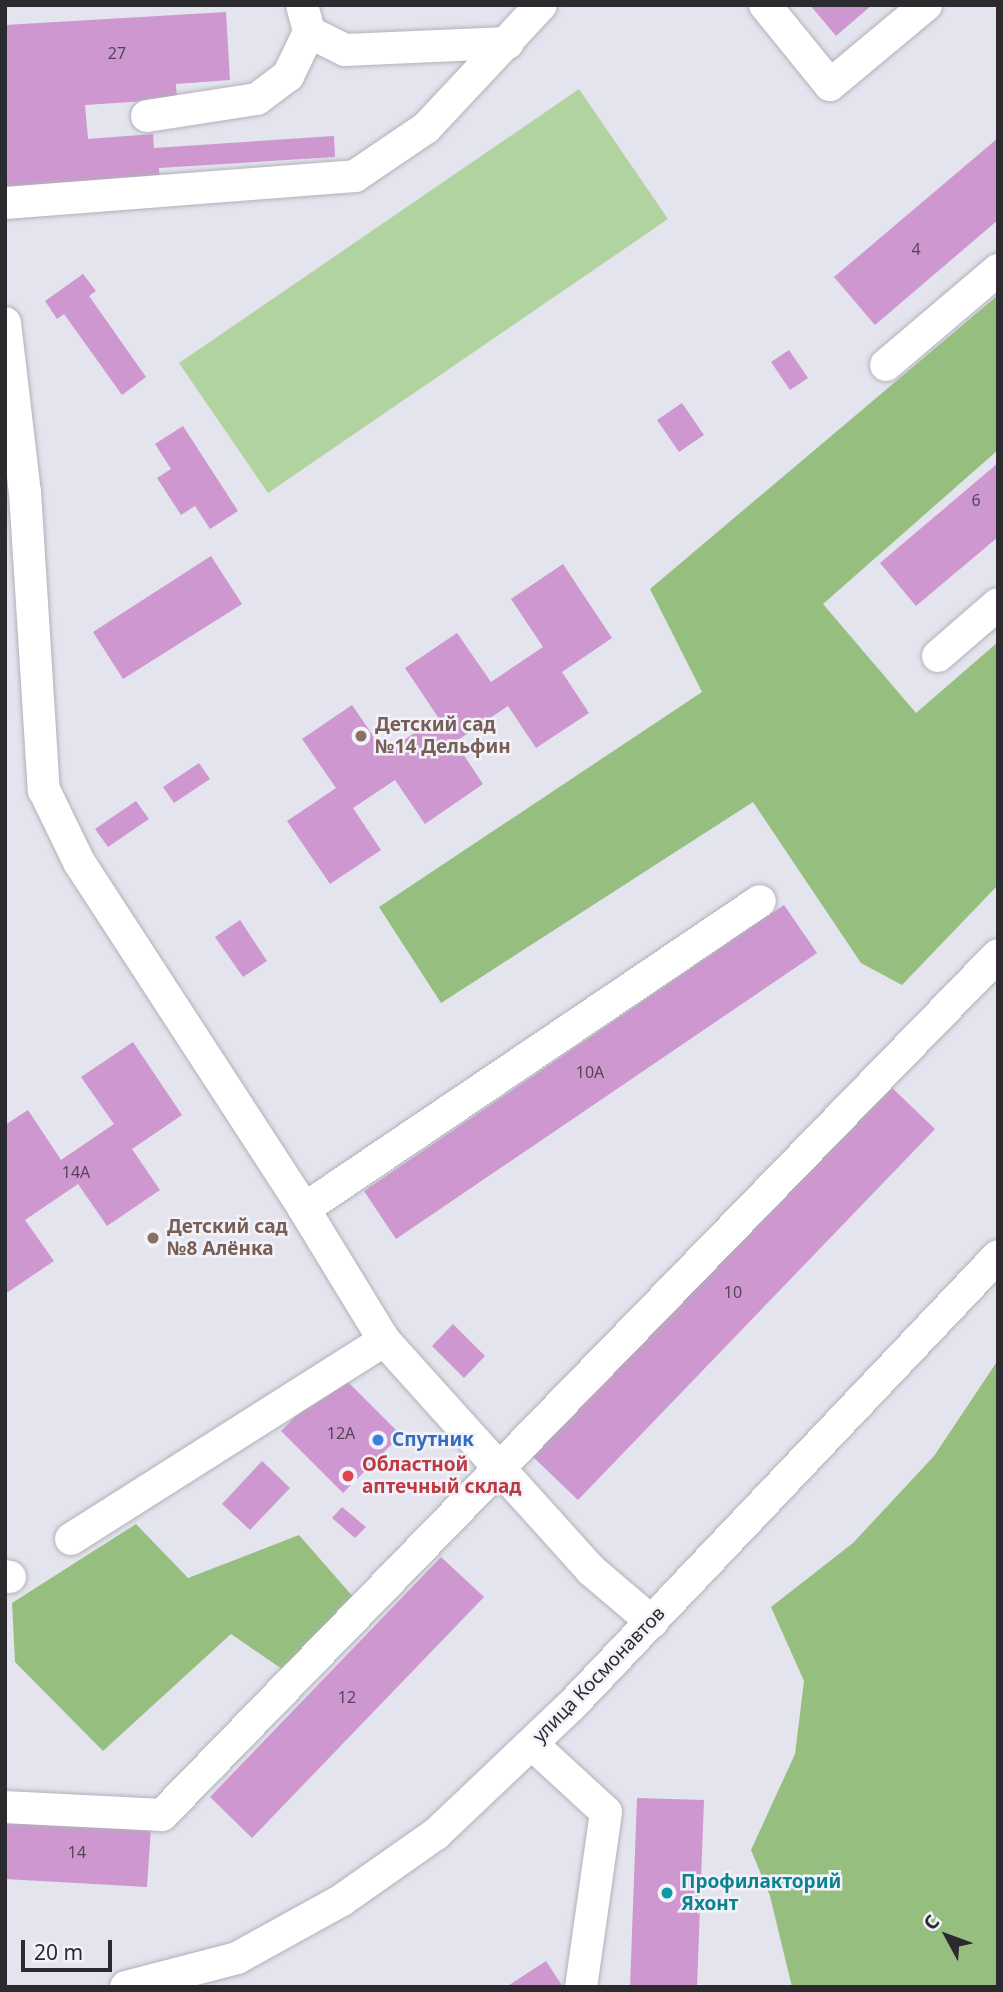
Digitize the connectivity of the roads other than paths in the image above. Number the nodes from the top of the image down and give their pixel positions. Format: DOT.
graph roads {
  1 [pos="541,5"];
  2 [pos="926,5"];
  3 [pos="768,6"];
  4 [pos="305,19"];
  5 [pos="508,43"];
  6 [pos="147,116"];
  7 [pos="5,204"];
  8 [pos="998,270"];
  9 [pos="5,323"];
  10 [pos="886,365"];
  11 [pos="15,493"];
  12 [pos="998,604"];
  13 [pos="938,656"];
  14 [pos="760,901"];
  15 [pos="998,955"];
  16 [pos="304,1209"];
  17 [pos="998,1256"];
  18 [pos="384,1340"];
  19 [pos="502,1471"];
  20 [pos="71,1539"];
  21 [pos="652,1622"];
  22 [pos="532,1744"];
  23 [pos="5,1807"];
  24 [pos="126,1987"];
  25 [pos="581,1987"];
  1 -- 5 [label="street"];
  2 -- 3 [label="street"];
  4 -- 5 [label="street"];
  4 -- 6 [label="street"];
  5 -- 7 [label="street"];
  8 -- 10 [label="street"];
  9 -- 11 [label="street"];
  11 -- 16 [label="street"];
  12 -- 13 [label="street"];
  14 -- 16 [label="street"];
  15 -- 19 [label="street"];
  16 -- 18 [label="street"];
  17 -- 21 [label="street, улица Космонавтов"];
  18 -- 19 [label="street"];
  18 -- 20 [label="street"];
  19 -- 21 [label="street"];
  19 -- 23 [label="street"];
  21 -- 22 [label="street, улица Космонавтов"];
  22 -- 24 [label="street, улица Космонавтов"];
  22 -- 25 [label="street"];
}
